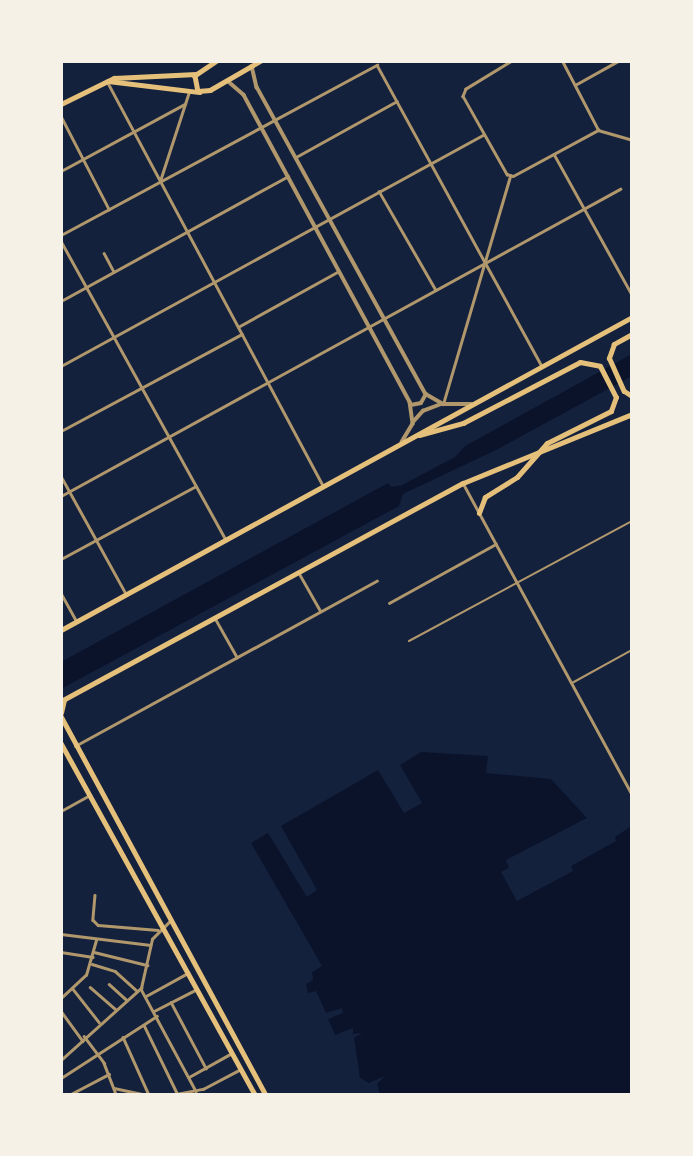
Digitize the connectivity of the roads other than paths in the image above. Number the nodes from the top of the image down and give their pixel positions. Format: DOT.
graph roads {
  1 [pos="218,61"];
  2 [pos="260,61"];
  3 [pos="366,61"];
  4 [pos="383,61"];
  5 [pos="512,61"];
  6 [pos="562,61"];
  7 [pos="618,61"];
  8 [pos="505,63"];
  9 [pos="377,65"];
  10 [pos="252,66"];
  11 [pos="196,74"];
  12 [pos="107,81"];
  13 [pos="228,81"];
  14 [pos="575,85"];
  15 [pos="189,92"];
  16 [pos="201,92"];
  17 [pos="397,101"];
  18 [pos="61,104"];
  19 [pos="185,104"];
  20 [pos="61,116"];
  21 [pos="275,120"];
  22 [pos="261,127"];
  23 [pos="598,130"];
  24 [pos="134,131"];
  25 [pos="484,134"];
  26 [pos="632,140"];
  27 [pos="554,154"];
  28 [pos="296,157"];
  29 [pos="83,159"];
  30 [pos="430,163"];
  31 [pos="61,171"];
  32 [pos="288,176"];
  33 [pos="510,176"];
  34 [pos="160,181"];
  35 [pos="620,189"];
  36 [pos="379,191"];
  37 [pos="109,209"];
  38 [pos="584,209"];
  39 [pos="329,218"];
  40 [pos="315,226"];
  41 [pos="187,232"];
  42 [pos="61,235"];
  43 [pos="61,241"];
  44 [pos="104,253"];
  45 [pos="485,263"];
  46 [pos="339,271"];
  47 [pos="114,272"];
  48 [pos="214,282"];
  49 [pos="87,287"];
  50 [pos="436,290"];
  51 [pos="632,295"];
  52 [pos="61,301"];
  53 [pos="632,317"];
  54 [pos="384,319"];
  55 [pos="238,327"];
  56 [pos="369,327"];
  57 [pos="242,334"];
  58 [pos="632,334"];
  59 [pos="114,337"];
  60 [pos="541,365"];
  61 [pos="61,366"];
  62 [pos="270,382"];
  63 [pos="143,388"];
  64 [pos="426,394"];
  65 [pos="632,396"];
  66 [pos="443,404"];
  67 [pos="473,404"];
  68 [pos="411,405"];
  69 [pos="632,414"];
  70 [pos="413,423"];
  71 [pos="61,431"];
  72 [pos="414,435"];
  73 [pos="169,437"];
  74 [pos="402,442"];
  75 [pos="536,455"];
  76 [pos="61,476"];
  77 [pos="463,483"];
  78 [pos="323,485"];
  79 [pos="196,486"];
  80 [pos="70,491"];
  81 [pos="61,496"];
  82 [pos="480,513"];
  83 [pos="632,521"];
  84 [pos="97,540"];
  85 [pos="226,540"];
  86 [pos="496,544"];
  87 [pos="61,559"];
  88 [pos="299,573"];
  89 [pos="377,580"];
  90 [pos="517,584"];
  91 [pos="61,593"];
  92 [pos="126,594"];
  93 [pos="389,603"];
  94 [pos="320,610"];
  95 [pos="215,618"];
  96 [pos="77,622"];
  97 [pos="61,630"];
  98 [pos="409,641"];
  99 [pos="632,650"];
  100 [pos="237,657"];
  101 [pos="572,683"];
  102 [pos="63,700"];
  103 [pos="61,715"];
  104 [pos="61,743"];
  105 [pos="75,746"];
  106 [pos="632,794"];
  107 [pos="91,795"];
  108 [pos="61,811"];
  109 [pos="61,886"];
  110 [pos="61,894"];
  111 [pos="94,895"];
  112 [pos="170,921"];
  113 [pos="160,928"];
  114 [pos="61,934"];
  115 [pos="96,939"];
  116 [pos="150,945"];
  117 [pos="61,952"];
  118 [pos="94,952"];
  119 [pos="93,957"];
  120 [pos="61,962"];
  121 [pos="92,964"];
  122 [pos="147,965"];
  123 [pos="188,973"];
  124 [pos="61,980"];
  125 [pos="109,984"];
  126 [pos="90,987"];
  127 [pos="141,988"];
  128 [pos="73,989"];
  129 [pos="197,989"];
  130 [pos="137,991"];
  131 [pos="146,996"];
  132 [pos="61,998"];
  133 [pos="127,1000"];
  134 [pos="171,1002"];
  135 [pos="115,1009"];
  136 [pos="61,1011"];
  137 [pos="154,1011"];
  138 [pos="157,1016"];
  139 [pos="100,1022"];
  140 [pos="143,1024"];
  141 [pos="84,1036"];
  142 [pos="123,1037"];
  143 [pos="83,1041"];
  144 [pos="97,1052"];
  145 [pos="232,1053"];
  146 [pos="61,1060"];
  147 [pos="206,1068"];
  148 [pos="241,1069"];
  149 [pos="109,1074"];
  150 [pos="189,1077"];
  151 [pos="61,1078"];
  152 [pos="114,1088"];
  153 [pos="203,1089"];
  154 [pos="196,1091"];
  155 [pos="114,1094"];
  156 [pos="178,1094"];
  157 [pos="69,1095"];
  158 [pos="147,1095"];
  159 [pos="171,1095"];
  160 [pos="206,1095"];
  161 [pos="256,1095"];
  162 [pos="266,1095"];
  1 -- 11 [label="main road"];
  2 -- 10 [label="main road"];
  3 -- 9 [label="main road"];
  4 -- 9 [label="main road"];
  5 -- 8 [label="street"];
  6 -- 14 [label="street"];
  7 -- 14 [label="street"];
  8 -- 25 [label="street"];
  9 -- 17 [label="street"];
  9 -- 21 [label="street"];
  10 -- 13 [label="main road"];
  10 -- 21 [label="street"];
  11 -- 12 [label="main road"];
  11 -- 16 [label="main road"];
  12 -- 15 [label="main road"];
  12 -- 18 [label="main road"];
  12 -- 24 [label="street"];
  13 -- 16 [label="main road"];
  13 -- 22 [label="street"];
  14 -- 23 [label="street"];
  15 -- 16 [label="main road"];
  15 -- 19 [label="street"];
  17 -- 28 [label="street"];
  17 -- 30 [label="street"];
  19 -- 24 [label="street"];
  19 -- 34 [label="street"];
  20 -- 29 [label="street"];
  21 -- 22 [label="street"];
  21 -- 28 [label="street"];
  22 -- 32 [label="street"];
  22 -- 34 [label="street"];
  23 -- 26 [label="street"];
  23 -- 27 [label="street"];
  24 -- 29 [label="street"];
  24 -- 34 [label="street"];
  25 -- 30 [label="street"];
  25 -- 33 [label="street"];
  27 -- 33 [label="street"];
  27 -- 38 [label="street"];
  28 -- 39 [label="street"];
  29 -- 31 [label="street"];
  29 -- 37 [label="street"];
  30 -- 36 [label="street"];
  30 -- 45 [label="street"];
  32 -- 40 [label="street"];
  32 -- 41 [label="street"];
  33 -- 45 [label="street"];
  34 -- 37 [label="street"];
  34 -- 41 [label="street"];
  35 -- 38 [label="street"];
  36 -- 39 [label="street"];
  36 -- 50 [label="street"];
  37 -- 42 [label="street"];
  38 -- 45 [label="street"];
  38 -- 51 [label="street"];
  39 -- 40 [label="street"];
  39 -- 54 [label="street"];
  40 -- 46 [label="street"];
  40 -- 48 [label="street"];
  41 -- 47 [label="street"];
  41 -- 48 [label="street"];
  43 -- 49 [label="street"];
  44 -- 47 [label="street"];
  45 -- 50 [label="street"];
  45 -- 60 [label="street"];
  45 -- 66 [label="street"];
  46 -- 55 [label="street"];
  46 -- 56 [label="street"];
  47 -- 49 [label="street"];
  48 -- 55 [label="street"];
  48 -- 59 [label="street"];
  49 -- 52 [label="street"];
  49 -- 59 [label="street"];
  50 -- 54 [label="street"];
  53 -- 60 [label="highway"];
  54 -- 56 [label="street"];
  54 -- 64 [label="street"];
  55 -- 57 [label="street"];
  56 -- 62 [label="street"];
  56 -- 68 [label="street"];
  57 -- 62 [label="street"];
  57 -- 63 [label="street"];
  58 -- 65 [label="highway"];
  59 -- 61 [label="street"];
  59 -- 63 [label="street"];
  60 -- 67 [label="highway"];
  62 -- 73 [label="street"];
  62 -- 78 [label="street"];
  63 -- 71 [label="street"];
  63 -- 73 [label="street"];
  64 -- 66 [label="street"];
  64 -- 68 [label="street"];
  66 -- 67 [label="street"];
  66 -- 70 [label="street"];
  67 -- 72 [label="highway"];
  68 -- 70 [label="street"];
  69 -- 75 [label="highway"];
  70 -- 74 [label="street"];
  72 -- 74 [label="highway"];
  72 -- 75 [label="highway"];
  73 -- 79 [label="street"];
  73 -- 80 [label="street"];
  74 -- 78 [label="highway"];
  75 -- 77 [label="highway"];
  75 -- 82 [label="highway"];
  76 -- 80 [label="street"];
  77 -- 82 [label="street"];
  77 -- 88 [label="highway"];
  78 -- 85 [label="highway"];
  79 -- 84 [label="street"];
  79 -- 85 [label="street"];
  80 -- 81 [label="street"];
  80 -- 84 [label="street"];
  82 -- 86 [label="street"];
  83 -- 90 [label="lane"];
  84 -- 87 [label="street"];
  84 -- 92 [label="street"];
  85 -- 92 [label="highway"];
  86 -- 90 [label="street"];
  86 -- 93 [label="street"];
  88 -- 94 [label="street"];
  88 -- 95 [label="highway"];
  89 -- 94 [label="street"];
  90 -- 98 [label="lane"];
  90 -- 101 [label="street"];
  91 -- 96 [label="street"];
  92 -- 96 [label="highway"];
  94 -- 100 [label="street"];
  95 -- 100 [label="street"];
  95 -- 102 [label="highway"];
  96 -- 97 [label="highway"];
  99 -- 101 [label="lane"];
  100 -- 105 [label="street"];
  101 -- 106 [label="street"];
  102 -- 103 [label="main road"];
  103 -- 105 [label="main road"];
  104 -- 107 [label="main road"];
  105 -- 112 [label="main road"];
  107 -- 108 [label="street"];
  107 -- 113 [label="main road"];
  109 -- 110 [label="street"];
  111 -- 113 [label="street"];
  112 -- 113 [label="street"];
  112 -- 162 [label="main road"];
  113 -- 116 [label="street"];
  113 -- 123 [label="main road"];
  114 -- 115 [label="street"];
  115 -- 116 [label="street"];
  115 -- 118 [label="street"];
  116 -- 122 [label="street"];
  117 -- 119 [label="street"];
  118 -- 119 [label="street"];
  118 -- 122 [label="street"];
  119 -- 121 [label="street"];
  120 -- 124 [label="street"];
  121 -- 128 [label="street"];
  121 -- 130 [label="street"];
  122 -- 127 [label="street"];
  123 -- 129 [label="main road"];
  123 -- 131 [label="street"];
  125 -- 133 [label="street"];
  126 -- 135 [label="street"];
  127 -- 130 [label="street"];
  127 -- 131 [label="street"];
  128 -- 132 [label="street"];
  128 -- 139 [label="street"];
  129 -- 134 [label="street"];
  129 -- 145 [label="main road"];
  130 -- 133 [label="street"];
  131 -- 137 [label="street"];
  133 -- 135 [label="street"];
  134 -- 137 [label="street"];
  134 -- 147 [label="street"];
  135 -- 139 [label="street"];
  136 -- 143 [label="street"];
  137 -- 138 [label="street"];
  138 -- 140 [label="street"];
  138 -- 150 [label="street"];
  139 -- 141 [label="street"];
  140 -- 142 [label="street"];
  140 -- 156 [label="street"];
  141 -- 143 [label="street"];
  141 -- 144 [label="street"];
  142 -- 144 [label="street"];
  142 -- 158 [label="street"];
  143 -- 146 [label="street"];
  144 -- 149 [label="street"];
  144 -- 151 [label="street"];
  145 -- 147 [label="street"];
  145 -- 148 [label="main road"];
  147 -- 150 [label="street"];
  148 -- 153 [label="street"];
  148 -- 161 [label="main road"];
  149 -- 152 [label="street"];
  149 -- 157 [label="street"];
  150 -- 154 [label="street"];
  152 -- 155 [label="street"];
  152 -- 158 [label="street"];
  153 -- 154 [label="street"];
  153 -- 160 [label="street"];
  154 -- 156 [label="street"];
  156 -- 159 [label="street"];
}
